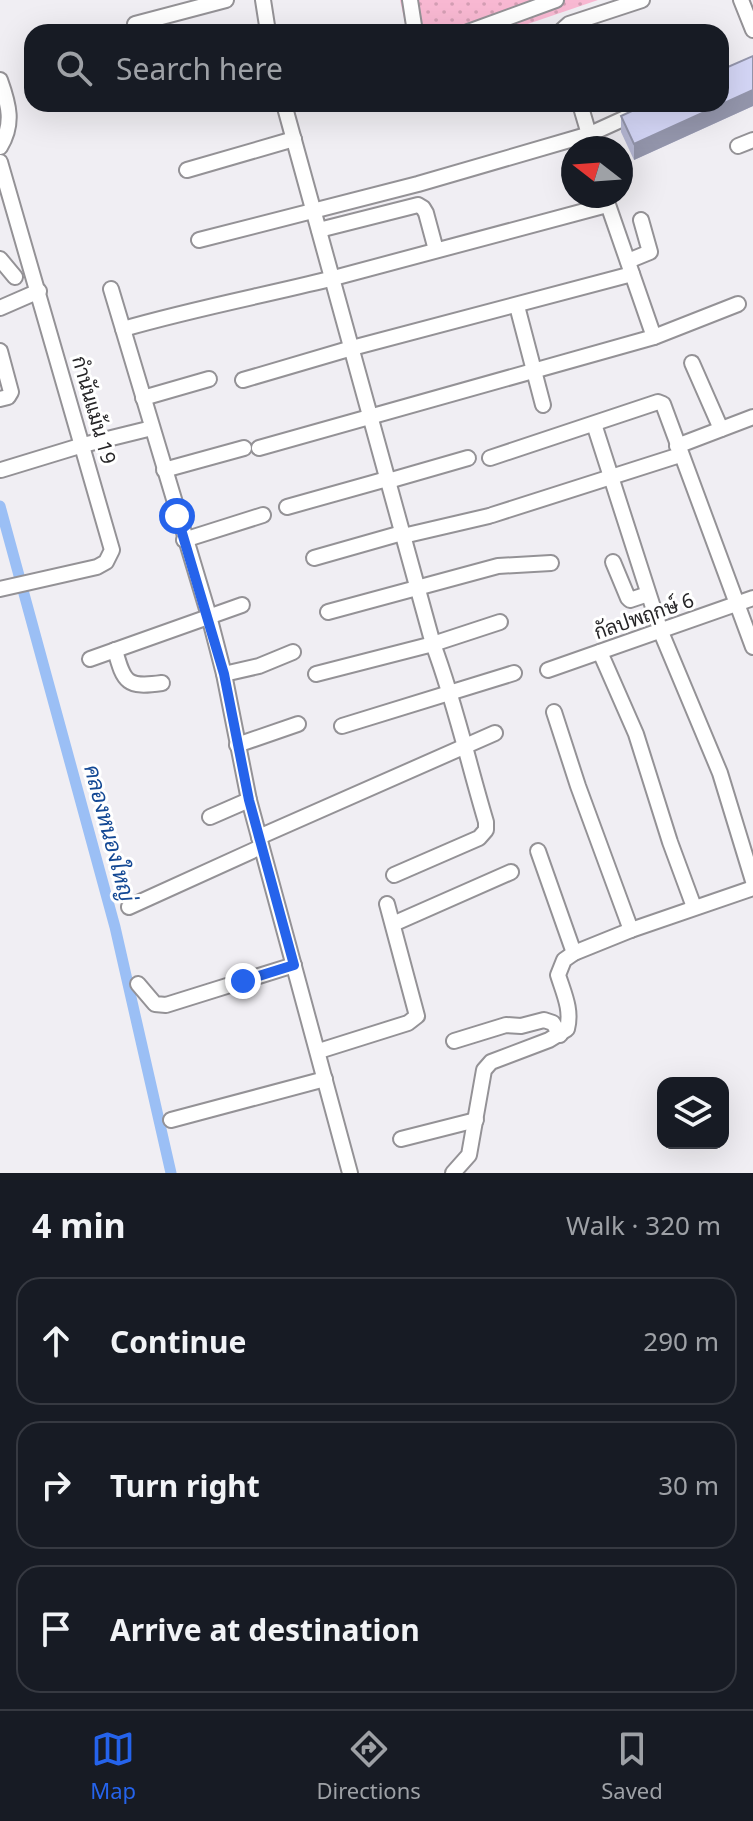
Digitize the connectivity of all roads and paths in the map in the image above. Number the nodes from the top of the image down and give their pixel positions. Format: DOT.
graph roads {
  1 [pos="226,0"];
  2 [pos="263,0"];
  3 [pos="410,0"];
  4 [pos="556,0"];
  5 [pos="642,0"];
  6 [pos="741,0"];
  7 [pos="135,24"];
  8 [pos="267,24"];
  9 [pos="414,24"];
  10 [pos="490,24"];
  11 [pos="569,24"];
  12 [pos="753,30"];
  13 [pos="0,80"];
  14 [pos="286,112"];
  15 [pos="583,112"];
  16 [pos="642,112"];
  17 [pos="590,136"];
  18 [pos="601,136"];
  19 [pos="294,139"];
  20 [pos="753,140"];
  21 [pos="738,146"];
  22 [pos="0,147"];
  23 [pos="561,149"];
  24 [pos="0,162"];
  25 [pos="187,170"];
  26 [pos="579,208"];
  27 [pos="609,208"];
  28 [pos="314,210"];
  29 [pos="15,211"];
  30 [pos="0,218"];
  31 [pos="641,220"];
  32 [pos="319,230"];
  33 [pos="199,240"];
  34 [pos="436,250"];
  35 [pos="0,259"];
  36 [pos="630,268"];
  37 [pos="15,277"];
  38 [pos="333,278"];
  39 [pos="111,289"];
  40 [pos="39,291"];
  41 [pos="738,304"];
  42 [pos="517,306"];
  43 [pos="0,308"];
  44 [pos="123,329"];
  45 [pos="654,337"];
  46 [pos="352,348"];
  47 [pos="0,351"];
  48 [pos="692,363"];
  49 [pos="533,371"];
  50 [pos="209,379"];
  51 [pos="243,380"];
  52 [pos="143,398"];
  53 [pos="0,399"];
  54 [pos="543,405"];
  55 [pos="753,417"];
  56 [pos="370,418"];
  57 [pos="594,424"];
  58 [pos="152,428"];
  59 [pos="721,429"];
  60 [pos="83,445"];
  61 [pos="679,451"];
  62 [pos="468,458"];
  63 [pos="490,458"];
  64 [pos="1,470"];
  65 [pos="164,470"];
  66 [pos="613,477"];
  67 [pos="387,480"];
  68 [pos="287,507"];
  69 [pos="263,515"];
  70 [pos="403,535"];
  71 [pos="184,540"];
  72 [pos="314,558"];
  73 [pos="613,562"];
  74 [pos="551,563"];
  75 [pos="417,588"];
  76 [pos="0,589"];
  77 [pos="648,594"];
  78 [pos="753,598"];
  79 [pos="242,605"];
  80 [pos="736,605"];
  81 [pos="328,612"];
  82 [pos="209,616"];
  83 [pos="500,622"];
  84 [pos="661,632"];
  85 [pos="433,644"];
  86 [pos="753,647"];
  87 [pos="115,650"];
  88 [pos="293,652"];
  89 [pos="600,652"];
  90 [pos="90,659"];
  91 [pos="548,670"];
  92 [pos="514,673"];
  93 [pos="224,674"];
  94 [pos="316,674"];
  95 [pos="162,683"];
  96 [pos="452,692"];
  97 [pos="554,712"];
  98 [pos="298,724"];
  99 [pos="342,726"];
  100 [pos="495,733"];
  101 [pos="237,745"];
  102 [pos="463,747"];
  103 [pos="249,800"];
  104 [pos="210,817"];
  105 [pos="260,842"];
  106 [pos="538,851"];
  107 [pos="511,872"];
  108 [pos="394,875"];
  109 [pos="753,881"];
  110 [pos="753,888"];
  111 [pos="387,904"];
  112 [pos="129,907"];
  113 [pos="694,907"];
  114 [pos="393,924"];
  115 [pos="631,930"];
  116 [pos="574,953"];
  117 [pos="294,965"];
  118 [pos="138,984"];
  119 [pos="560,1035"];
  120 [pos="454,1041"];
  121 [pos="319,1051"];
  122 [pos="325,1079"];
  123 [pos="171,1120"];
  124 [pos="476,1120"];
  125 [pos="401,1139"];
  126 [pos="350,1173"];
  127 [pos="453,1173"];
  1 -- 7 [label="street"];
  2 -- 8 [label="street"];
  3 -- 9 [label="street"];
  4 -- 10 [label="street"];
  5 -- 11 [label="street"];
  6 -- 12 [label="street"];
  13 -- 22 [label="street"];
  14 -- 19 [label="street"];
  15 -- 17 [label="street"];
  16 -- 18 [label="street"];
  19 -- 25 [label="street"];
  19 -- 28 [label="street"];
  20 -- 21 [label="street"];
  23 -- 28 [label="street"];
  24 -- 29 [label="street, กำนันแม้น 19"];
  26 -- 34 [label="street"];
  27 -- 36 [label="street"];
  28 -- 32 [label="street"];
  28 -- 33 [label="street"];
  29 -- 30 [label="street"];
  29 -- 40 [label="street, กำนันแม้น 19"];
  31 -- 36 [label="street"];
  32 -- 34 [label="street"];
  32 -- 38 [label="street"];
  34 -- 38 [label="street"];
  35 -- 37 [label="street"];
  36 -- 42 [label="street"];
  36 -- 45 [label="street"];
  38 -- 44 [label="street"];
  38 -- 46 [label="street"];
  39 -- 44 [label="street"];
  40 -- 43 [label="street"];
  40 -- 60 [label="street, กำนันแม้น 19"];
  41 -- 45 [label="street"];
  42 -- 46 [label="street"];
  42 -- 49 [label="street"];
  44 -- 52 [label="street"];
  45 -- 49 [label="street"];
  46 -- 51 [label="street"];
  46 -- 56 [label="street"];
  47 -- 53 [label="street"];
  48 -- 59 [label="street"];
  49 -- 54 [label="street"];
  49 -- 56 [label="street"];
  50 -- 52 [label="street"];
  52 -- 58 [label="street"];
  55 -- 59 [label="street"];
  56 -- 65 [label="street"];
  56 -- 67 [label="street"];
  57 -- 61 [label="street"];
  57 -- 63 [label="street"];
  57 -- 66 [label="street"];
  58 -- 60 [label="street"];
  58 -- 65 [label="street"];
  59 -- 61 [label="street"];
  60 -- 64 [label="street"];
  60 -- 76 [label="street, กำนันแม้น 19"];
  61 -- 66 [label="street"];
  61 -- 80 [label="street"];
  62 -- 67 [label="street"];
  65 -- 71 [label="street"];
  66 -- 70 [label="street"];
  66 -- 77 [label="street"];
  67 -- 68 [label="street"];
  67 -- 70 [label="street"];
  69 -- 71 [label="street"];
  70 -- 72 [label="street"];
  70 -- 75 [label="street"];
  71 -- 82 [label="street"];
  73 -- 77 [label="street"];
  74 -- 75 [label="street"];
  75 -- 81 [label="street"];
  75 -- 85 [label="street"];
  77 -- 84 [label="street"];
  78 -- 80 [label="street, กัลปพฤกษ์ 6"];
  79 -- 82 [label="street"];
  80 -- 84 [label="street, กัลปพฤกษ์ 6"];
  80 -- 86 [label="street"];
  82 -- 87 [label="street"];
  82 -- 93 [label="street"];
  83 -- 85 [label="street"];
  84 -- 89 [label="street, กัลปพฤกษ์ 6"];
  84 -- 109 [label="street"];
  85 -- 94 [label="street"];
  85 -- 96 [label="street"];
  87 -- 90 [label="street"];
  87 -- 95 [label="street"];
  88 -- 93 [label="street"];
  89 -- 91 [label="street, กัลปพฤกษ์ 6"];
  89 -- 113 [label="street"];
  92 -- 96 [label="street"];
  93 -- 101 [label="street"];
  96 -- 99 [label="street"];
  96 -- 102 [label="street"];
  97 -- 115 [label="street"];
  98 -- 101 [label="street"];
  100 -- 102 [label="street"];
  101 -- 103 [label="street"];
  102 -- 105 [label="street"];
  102 -- 108 [label="street"];
  103 -- 104 [label="street"];
  103 -- 105 [label="street"];
  105 -- 112 [label="street"];
  105 -- 117 [label="street"];
  106 -- 116 [label="street"];
  107 -- 114 [label="street"];
  110 -- 113 [label="street"];
  111 -- 114 [label="street"];
  113 -- 115 [label="street"];
  114 -- 121 [label="street"];
  115 -- 116 [label="street"];
  116 -- 119 [label="street"];
  117 -- 118 [label="street"];
  117 -- 121 [label="street"];
  119 -- 120 [label="street"];
  119 -- 124 [label="street"];
  121 -- 122 [label="street"];
  122 -- 123 [label="street"];
  122 -- 126 [label="street"];
  124 -- 125 [label="street"];
  124 -- 127 [label="street"];
}
